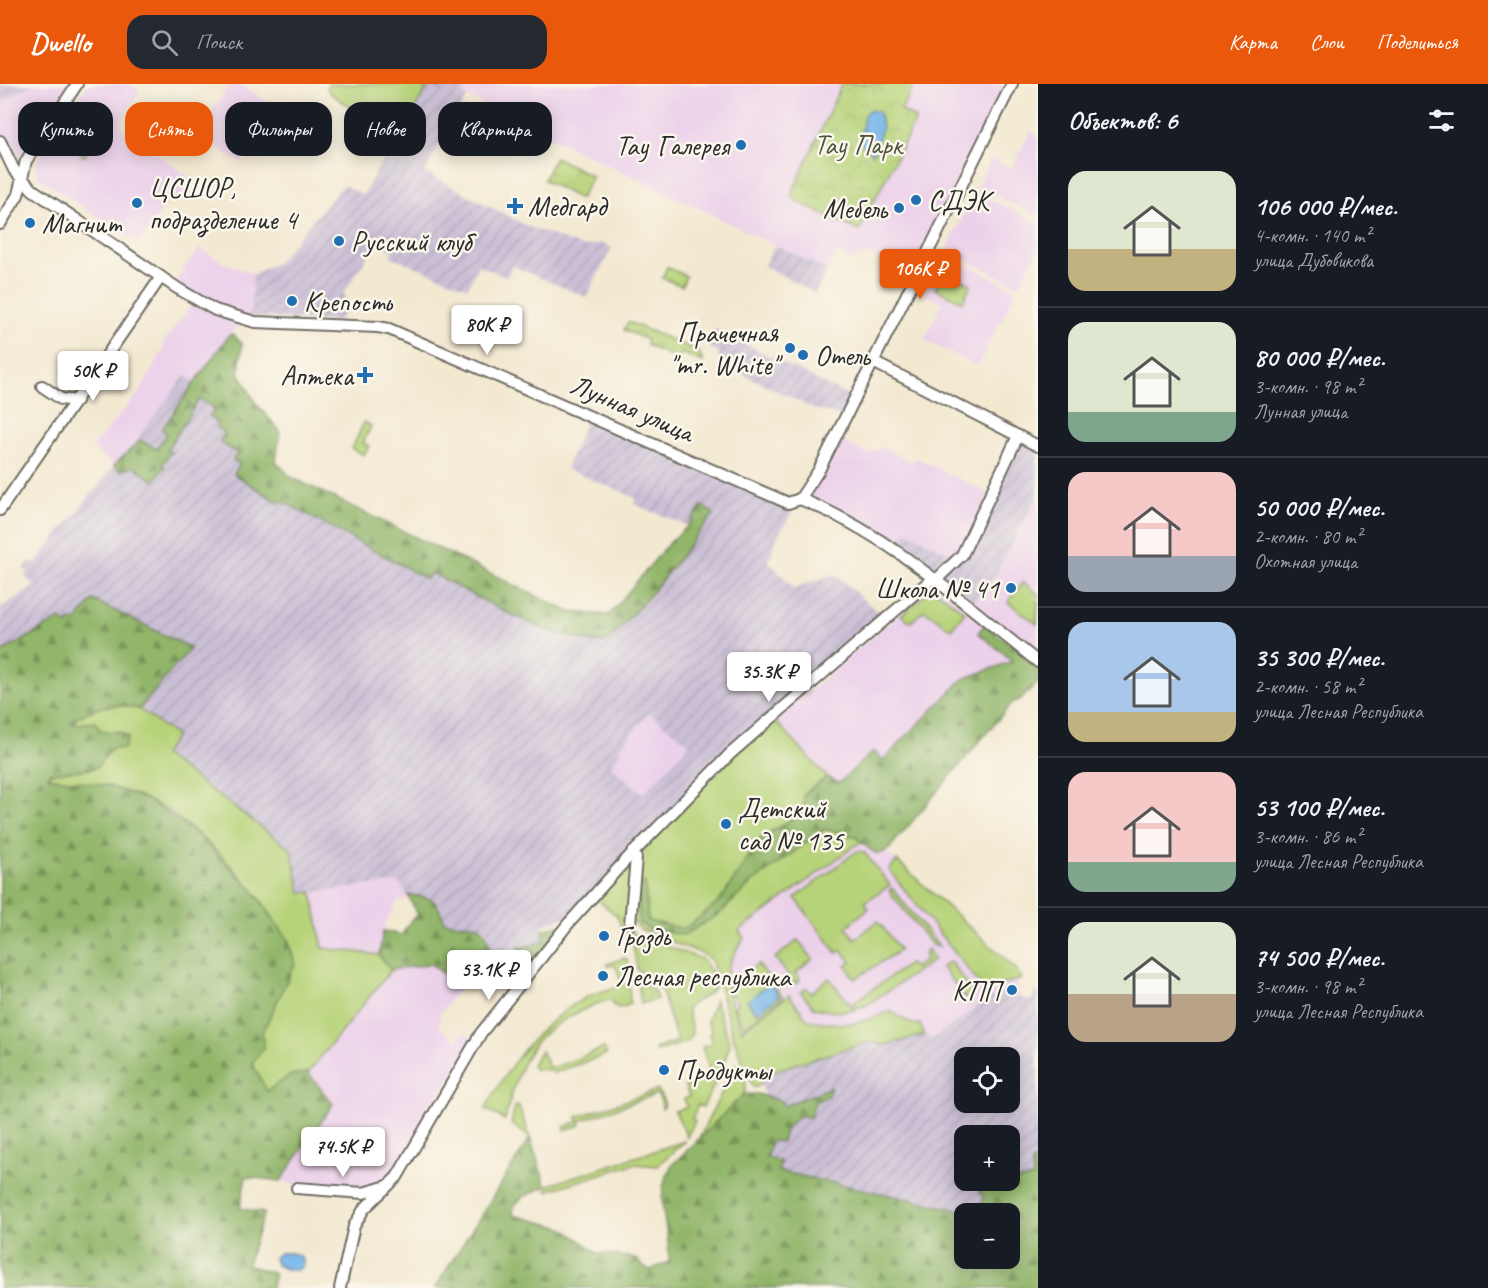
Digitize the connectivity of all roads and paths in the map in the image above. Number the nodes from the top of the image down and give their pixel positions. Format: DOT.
graph roads {
  1 [pos="77,84"];
  2 [pos="1012,84"];
  3 [pos="0,141"];
  4 [pos="22,181"];
  5 [pos="0,224"];
  6 [pos="161,277"];
  7 [pos="873,362"];
  8 [pos="42,386"];
  9 [pos="76,401"];
  10 [pos="1018,436"];
  11 [pos="1038,446"];
  12 [pos="800,499"];
  13 [pos="0,510"];
  14 [pos="934,579"];
  15 [pos="1038,662"];
  16 [pos="632,853"];
  17 [pos="630,924"];
  18 [pos="390,1185"];
  19 [pos="297,1188"];
  20 [pos="340,1288"];
  1 -- 4 [label="street"];
  2 -- 7 [label="street"];
  3 -- 4 [label="street"];
  4 -- 5 [label="street"];
  4 -- 6 [label="street, Лунная улица"];
  6 -- 9 [label="street"];
  6 -- 12 [label="street, Лунная улица"];
  7 -- 10 [label="street"];
  7 -- 12 [label="street"];
  8 -- 9 [label="street"];
  9 -- 13 [label="street"];
  10 -- 11 [label="street"];
  10 -- 14 [label="street"];
  12 -- 14 [label="street, Лунная улица"];
  14 -- 15 [label="street, Лунная улица"];
  14 -- 16 [label="street"];
  16 -- 17 [label="street"];
  16 -- 18 [label="street"];
  18 -- 19 [label="street"];
  18 -- 20 [label="street"];
}
